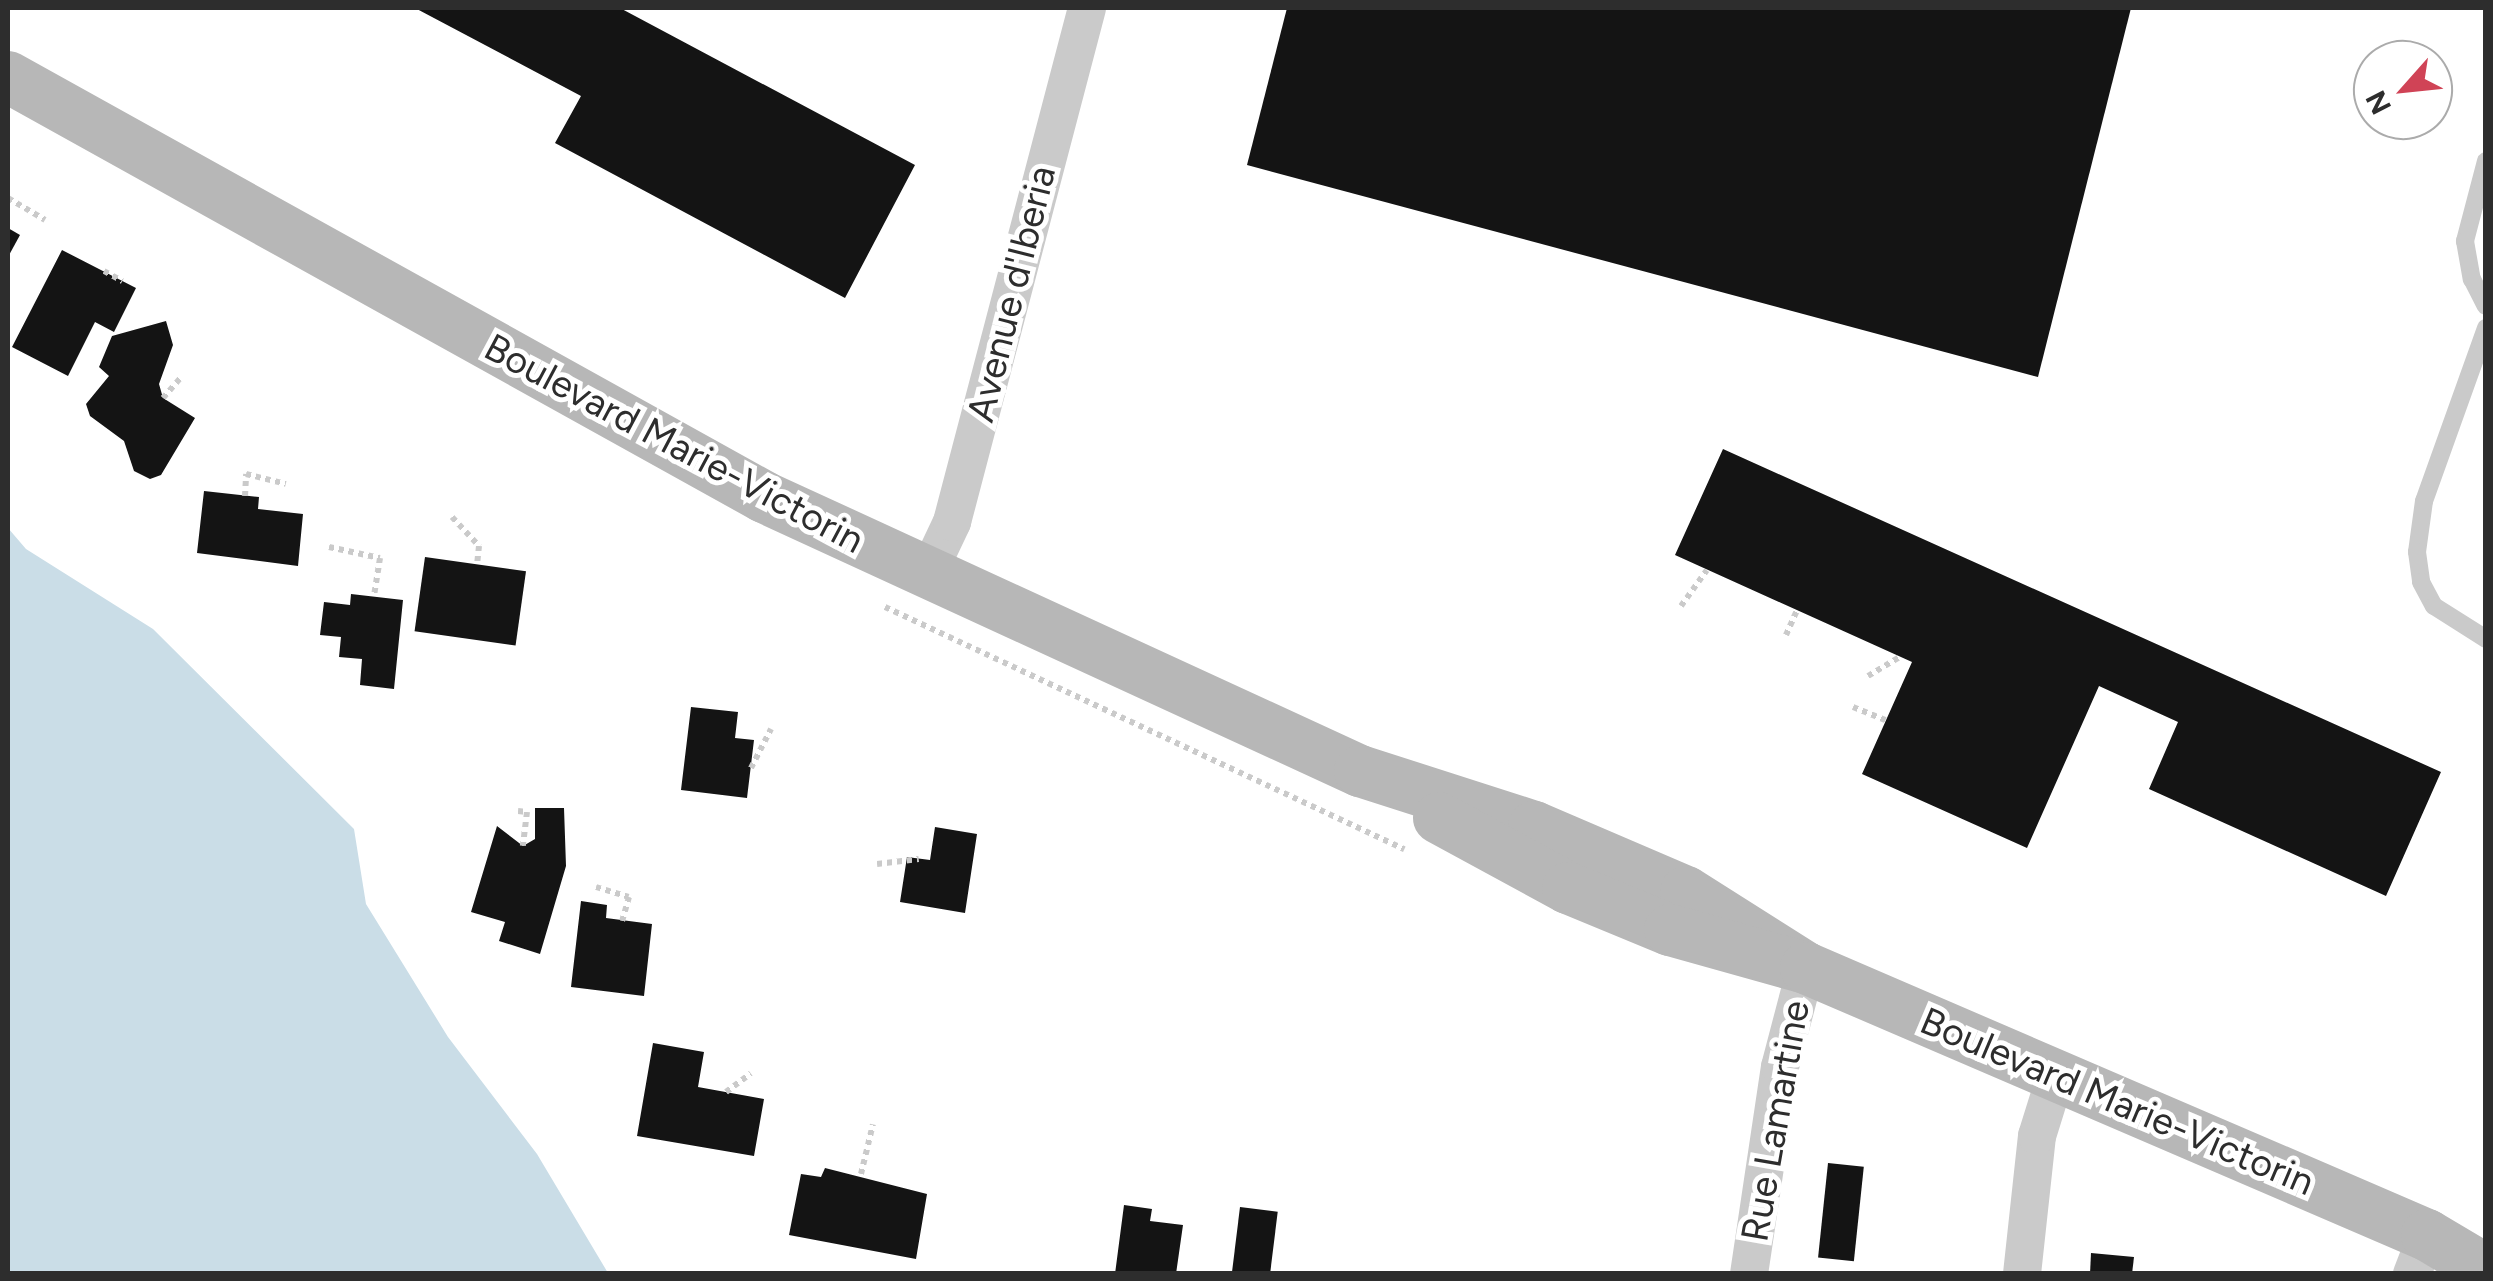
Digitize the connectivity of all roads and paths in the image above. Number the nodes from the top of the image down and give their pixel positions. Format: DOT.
graph roads {
  1 [pos="1086,8"];
  2 [pos="8,77"];
  3 [pos="2486,161"];
  4 [pos="8,198"];
  5 [pos="45,220"];
  6 [pos="104,271"];
  7 [pos="122,281"];
  8 [pos="2486,306"];
  9 [pos="2486,328"];
  10 [pos="181,377"];
  11 [pos="163,398"];
  12 [pos="286,484"];
  13 [pos="245,496"];
  14 [pos="452,517"];
  15 [pos="329,547"];
  16 [pos="478,565"];
  17 [pos="1707,570"];
  18 [pos="927,576"];
  19 [pos="374,596"];
  20 [pos="884,606"];
  21 [pos="1681,606"];
  22 [pos="1797,610"];
  23 [pos="1786,636"];
  24 [pos="2486,639"];
  25 [pos="1901,656"];
  26 [pos="1868,676"];
  27 [pos="1853,707"];
  28 [pos="1886,720"];
  29 [pos="771,729"];
  30 [pos="751,768"];
  31 [pos="518,811"];
  32 [pos="523,846"];
  33 [pos="1405,850"];
  34 [pos="920,859"];
  35 [pos="877,864"];
  36 [pos="596,887"];
  37 [pos="622,921"];
  38 [pos="1806,968"];
  39 [pos="751,1072"];
  40 [pos="2056,1075"];
  41 [pos="726,1092"];
  42 [pos="873,1124"];
  43 [pos="860,1174"];
  44 [pos="2486,1250"];
  45 [pos="2420,1254"];
  46 [pos="2486,1270"];
  47 [pos="1750,1274"];
  48 [pos="2022,1274"];
  1 -- 18 [label="street, Avenue d'Iberia"];
  2 -- 18 [label="street, Boulevard Marie-Victorin"];
  3 -- 8 [label="lane"];
  4 -- 5 [label="path"];
  6 -- 7 [label="path"];
  9 -- 24 [label="lane"];
  10 -- 11 [label="path"];
  12 -- 13 [label="path"];
  14 -- 16 [label="path"];
  15 -- 19 [label="path"];
  17 -- 21 [label="path"];
  18 -- 38 [label="street, Boulevard Marie-Victorin"];
  20 -- 33 [label="path, Boulevard Marie-Victorin"];
  22 -- 23 [label="path"];
  25 -- 26 [label="path"];
  27 -- 28 [label="path"];
  29 -- 30 [label="path"];
  31 -- 32 [label="path"];
  34 -- 35 [label="path"];
  36 -- 37 [label="path"];
  38 -- 40 [label="street, Boulevard Marie-Victorin"];
  38 -- 47 [label="street, Rue Lamartine"];
  39 -- 41 [label="path"];
  40 -- 45 [label="street, Boulevard Marie-Victorin"];
  40 -- 48 [label="street"];
  42 -- 43 [label="path"];
  44 -- 45 [label="street, Boulevard Marie-Victorin"];
  45 -- 46 [label="street, Boulevard Marie-Victorin"];
}
